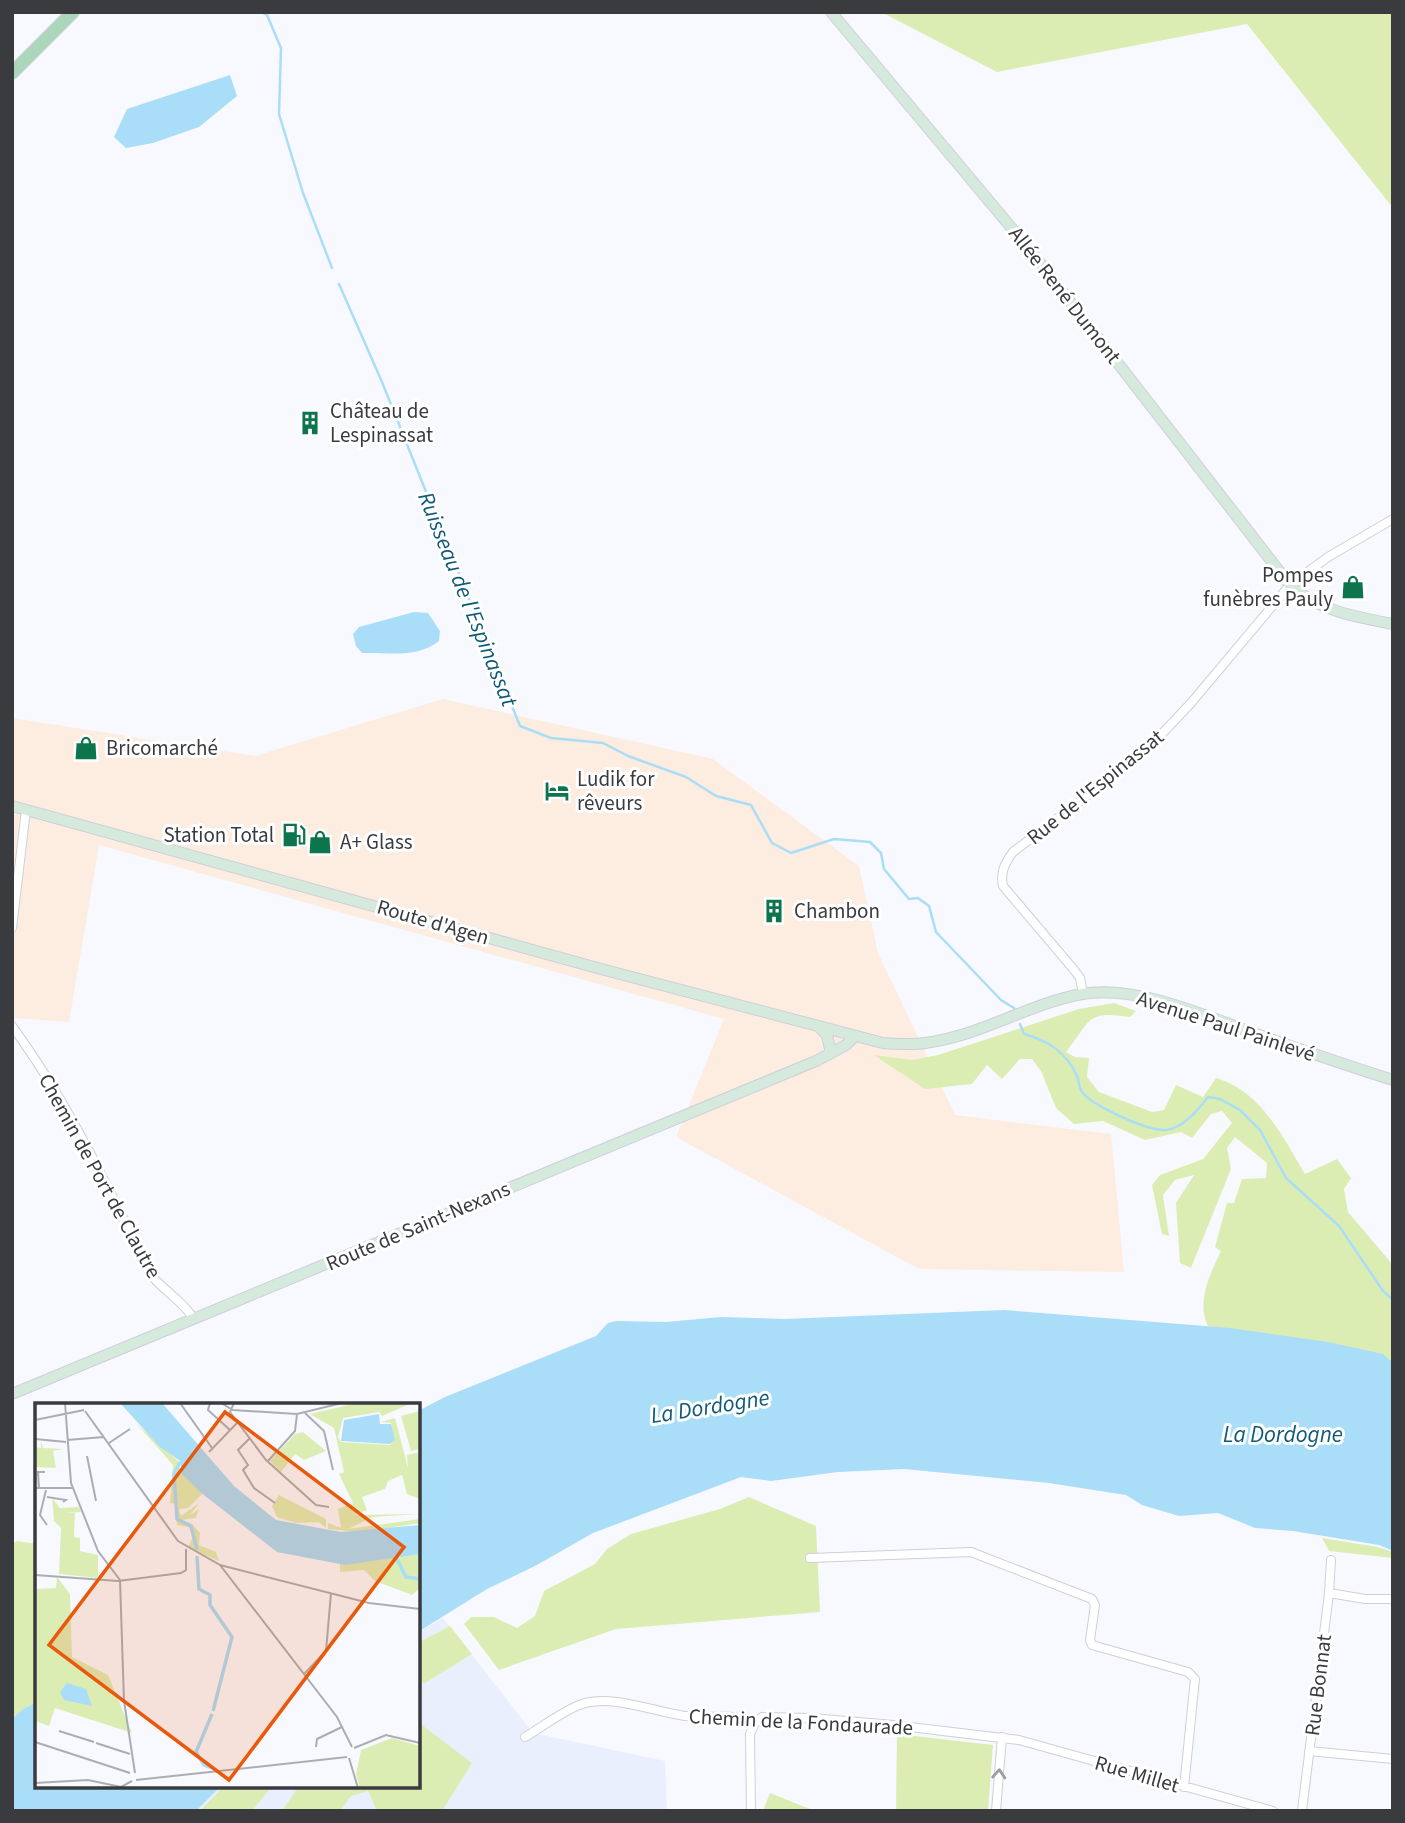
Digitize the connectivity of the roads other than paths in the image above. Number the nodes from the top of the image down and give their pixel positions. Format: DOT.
graph roads {
  1 [pos="65,12"];
  2 [pos="73,12"];
  3 [pos="831,12"];
  4 [pos="12,65"];
  5 [pos="12,73"];
  6 [pos="1393,519"];
  7 [pos="1290,585"];
  8 [pos="1393,624"];
  9 [pos="12,806"];
  10 [pos="26,810"];
  11 [pos="12,928"];
  12 [pos="1083,993"];
  13 [pos="818,1026"];
  14 [pos="12,1027"];
  15 [pos="850,1035"];
  16 [pos="827,1053"];
  17 [pos="1393,1080"];
  18 [pos="194,1319"];
  19 [pos="12,1394"];
  20 [pos="810,1558"];
  21 [pos="1331,1560"];
  22 [pos="1329,1593"];
  23 [pos="1393,1599"];
  24 [pos="755,1723"];
  25 [pos="525,1737"];
  26 [pos="1002,1738"];
  27 [pos="1309,1751"];
  28 [pos="1393,1759"];
  29 [pos="1184,1787"];
  30 [pos="751,1811"];
  31 [pos="996,1811"];
  32 [pos="1273,1811"];
  33 [pos="1302,1811"];
  1 -- 4 [label="main road"];
  2 -- 5 [label="main road"];
  3 -- 7 [label="main road, Allée René Dumont"];
  6 -- 7 [label="street, Rue de l'Espinassat"];
  7 -- 8 [label="main road, Allée René Dumont"];
  7 -- 12 [label="street, Rue de l'Espinassat"];
  9 -- 10 [label="main road, Route d'Agen"];
  10 -- 11 [label="street"];
  10 -- 13 [label="main road, Route d'Agen"];
  12 -- 15 [label="main road, Avenue Paul Painlevé"];
  12 -- 17 [label="main road, Avenue Paul Painlevé"];
  13 -- 15 [label="main road, Route d'Agen"];
  13 -- 16 [label="main road"];
  14 -- 18 [label="street, Chemin de Port de Clautre"];
  15 -- 16 [label="main road, Route de Saint-Nexans"];
  16 -- 18 [label="main road, Route de Saint-Nexans"];
  18 -- 19 [label="main road, Route de Saint-Nexans"];
  20 -- 29 [label="street"];
  21 -- 22 [label="street, Rue Bonnat"];
  22 -- 23 [label="street"];
  22 -- 27 [label="street, Rue Bonnat"];
  24 -- 25 [label="street, Chemin de la Fondaurade"];
  24 -- 26 [label="street, Chemin de la Fondaurade"];
  24 -- 30 [label="street"];
  26 -- 29 [label="street, Rue Millet"];
  31 -- 26 [label="street, one-way"];
  27 -- 28 [label="street"];
  27 -- 33 [label="street, Rue Bonnat"];
  29 -- 32 [label="street, Rue Millet"];
}
